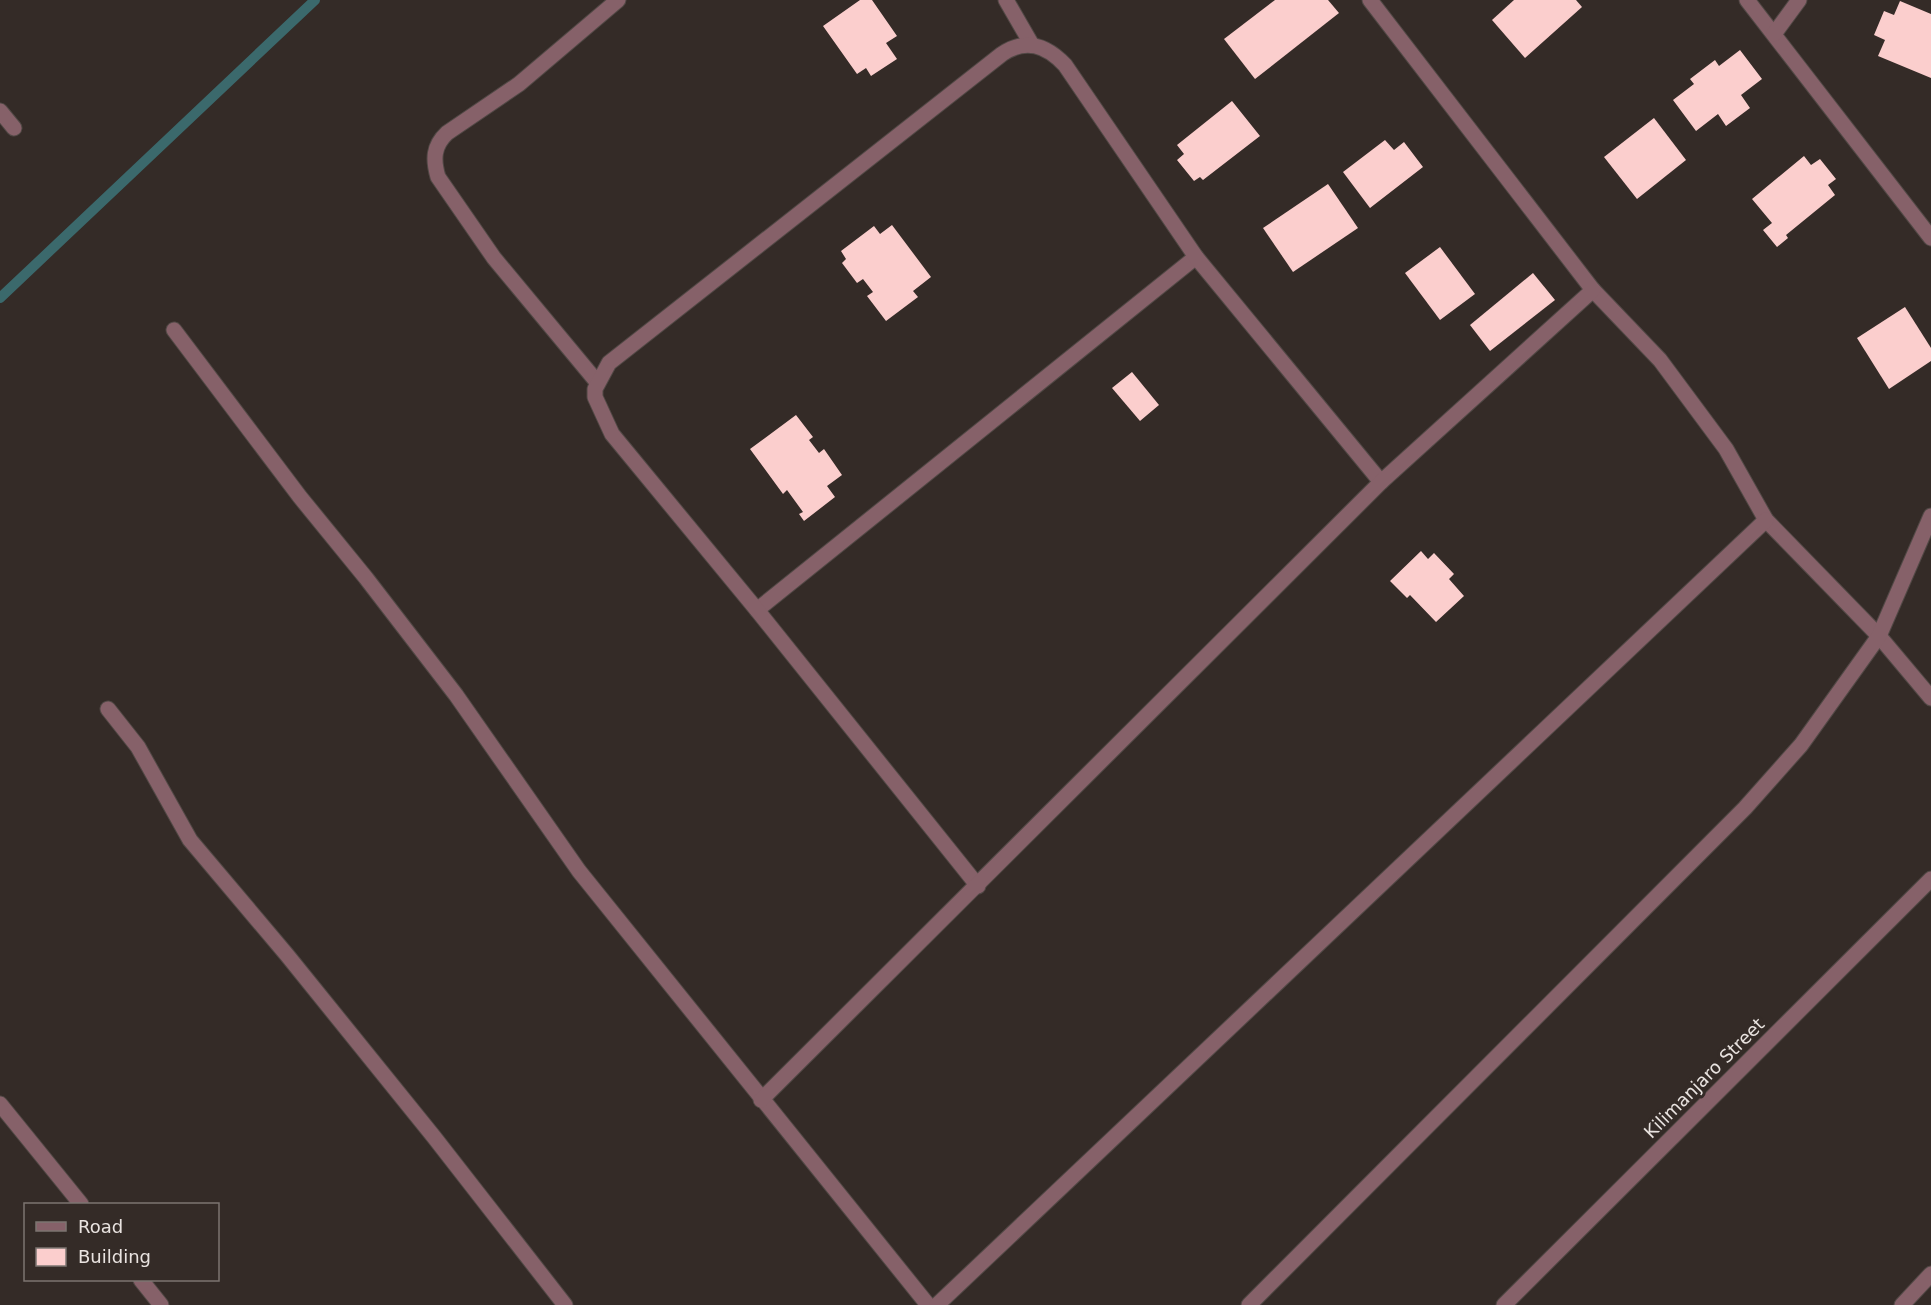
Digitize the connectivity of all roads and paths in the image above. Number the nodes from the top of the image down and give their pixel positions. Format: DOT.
graph roads {
  1 [pos="618,0"];
  2 [pos="1006,0"];
  3 [pos="1370,0"];
  4 [pos="1747,0"];
  5 [pos="1799,0"];
  6 [pos="1774,34"];
  7 [pos="1032,45"];
  8 [pos="0,111"];
  9 [pos="14,128"];
  10 [pos="1931,238"];
  11 [pos="1196,257"];
  12 [pos="1593,290"];
  13 [pos="174,330"];
  14 [pos="597,382"];
  15 [pos="1382,482"];
  16 [pos="1931,516"];
  17 [pos="1766,520"];
  18 [pos="757,610"];
  19 [pos="1880,636"];
  20 [pos="1931,698"];
  21 [pos="108,709"];
  22 [pos="1931,879"];
  23 [pos="978,886"];
  24 [pos="761,1100"];
  25 [pos="0,1104"];
  26 [pos="80,1203"];
  27 [pos="1931,1274"];
  28 [pos="142,1281"];
  29 [pos="161,1305"];
  30 [pos="565,1305"];
  31 [pos="928,1305"];
  32 [pos="937,1305"];
  33 [pos="1249,1305"];
  34 [pos="1504,1305"];
  35 [pos="1902,1305"];
  1 -- 14 [label="street"];
  2 -- 7 [label="street"];
  3 -- 12 [label="street"];
  4 -- 6 [label="street"];
  5 -- 6 [label="street"];
  6 -- 10 [label="street"];
  7 -- 11 [label="street"];
  7 -- 14 [label="street"];
  8 -- 9 [label="street"];
  11 -- 15 [label="street"];
  11 -- 18 [label="street"];
  12 -- 15 [label="street"];
  12 -- 17 [label="street"];
  13 -- 24 [label="street"];
  14 -- 18 [label="street"];
  15 -- 23 [label="street"];
  16 -- 19 [label="street"];
  17 -- 19 [label="street"];
  17 -- 32 [label="street"];
  18 -- 23 [label="street"];
  19 -- 20 [label="street"];
  19 -- 33 [label="street"];
  21 -- 30 [label="street"];
  22 -- 34 [label="street, Kilimanjaro Street"];
  23 -- 24 [label="street"];
  24 -- 31 [label="street"];
  25 -- 26 [label="street"];
  27 -- 35 [label="street"];
  28 -- 29 [label="street"];
}
